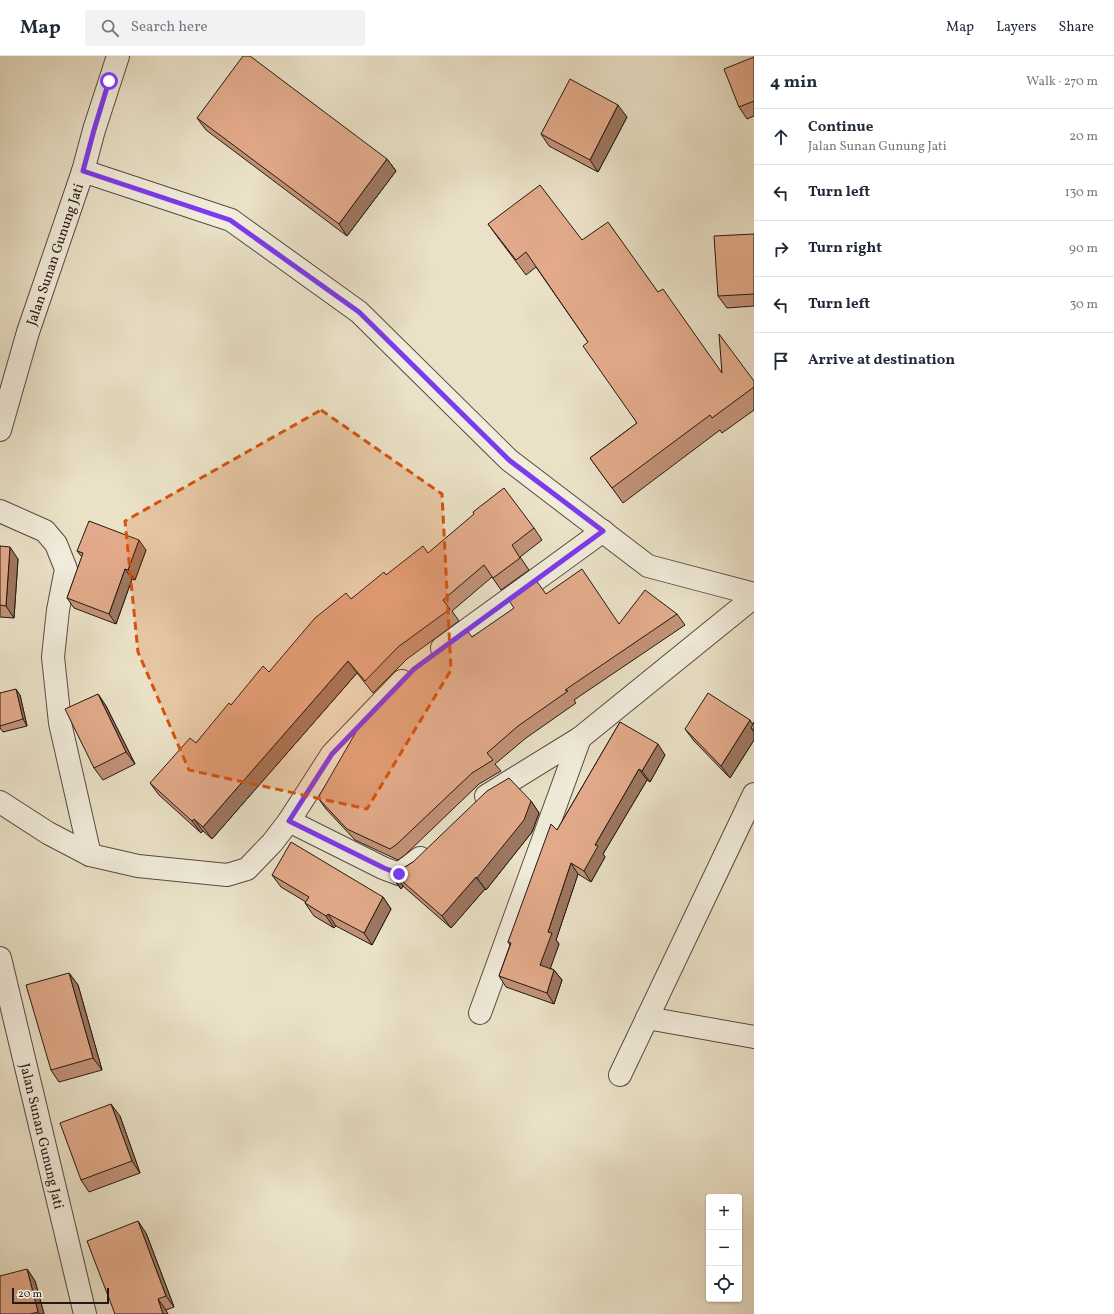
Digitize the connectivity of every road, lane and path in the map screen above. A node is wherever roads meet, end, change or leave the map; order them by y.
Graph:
1 (118, 56) edge
2 (83, 171) junction
3 (0, 430) edge
4 (0, 511) edge
5 (603, 531) junction
6 (754, 595) edge
7 (580, 738) junction
8 (754, 794) edge
9 (0, 802) edge
10 (471, 810) edge
11 (289, 821) junction
12 (436, 843) edge
13 (90, 855) junction
14 (0, 958) edge
15 (480, 1013) dead end
16 (647, 1018) junction
17 (754, 1037) edge
18 (620, 1075) dead end
19 (85, 1314) edge

1 - 2 street, Jalan Sunan Gunung Jati
2 - 3 street, Jalan Sunan Gunung Jati
2 - 5 street
4 - 13 street
5 - 6 street
5 - 11 street
6 - 7 street
7 - 10 street
7 - 15 street
8 - 16 street
9 - 13 street
11 - 12 street
11 - 13 street
14 - 19 street, Jalan Sunan Gunung Jati
16 - 17 street
16 - 18 street

